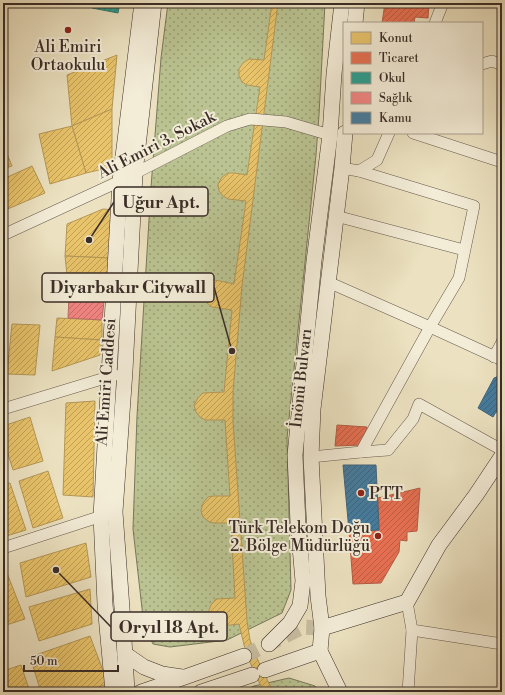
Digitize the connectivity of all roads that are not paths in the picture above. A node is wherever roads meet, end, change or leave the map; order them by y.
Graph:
1 (142, 3) edge
2 (154, 3) edge
3 (342, 3) edge
4 (357, 3) edge
5 (443, 3) edge
6 (355, 22) edge
7 (434, 22) edge
8 (483, 64) edge
9 (502, 65) edge
10 (345, 134) edge
11 (389, 134) edge
12 (416, 134) edge
13 (330, 135) junction
14 (502, 162) edge
15 (342, 168) junction
16 (359, 171) junction
17 (135, 173) junction
18 (120, 181) junction
19 (336, 216) junction
20 (3, 235) edge
21 (464, 250) junction
22 (328, 282) junction
23 (430, 327) junction
24 (502, 342) edge
25 (498, 358) edge
26 (125, 371) junction
27 (110, 377) junction
28 (3, 409) edge
29 (502, 450) edge
30 (361, 452) junction
31 (311, 457) junction
32 (500, 464) edge
33 (108, 514) junction
34 (3, 548) edge
35 (407, 602) junction
36 (322, 628) junction
37 (412, 630) junction
38 (269, 644) dead end
39 (502, 644) edge
40 (320, 651) junction
41 (125, 654) junction
42 (244, 656) tunnel mouth
43 (185, 677) junction
44 (113, 692) edge
45 (127, 692) edge
46 (141, 692) edge
47 (200, 692) edge
48 (340, 692) edge
49 (408, 692) edge

1 - 18 main road
2 - 17 main road, Ali Emiri Caddesi
3 - 13 main road
4 - 6 main road
5 - 7 street
8 - 9 street
10 - 15 main road, İnönü Bulvarı
11 - 16 street
12 - 14 street
13 - 17 street, Ali Emiri 3. Sokak
13 - 38 main road
15 - 16 street
15 - 19 main road, İnönü Bulvarı
16 - 21 street
17 - 18 street, Ali Emiri 3. Sokak
17 - 26 main road, Ali Emiri Caddesi
18 - 20 street, Ali Emiri 3. Sokak
18 - 27 main road
19 - 21 street
19 - 22 main road, İnönü Bulvarı
21 - 23 street
22 - 23 street
22 - 31 main road, İnönü Bulvarı
23 - 25 street
23 - 30 street
24 - 25 street
26 - 27 street
26 - 33 main road, Ali Emiri Caddesi
27 - 28 street
27 - 33 main road
29 - 30 street
30 - 31 street
31 - 36 main road, İnönü Bulvarı
32 - 35 main road
33 - 34 street
33 - 41 main road, Ali Emiri Caddesi
33 - 44 main road
35 - 36 main road
35 - 37 street
36 - 40 main road, İnönü Bulvarı
37 - 39 street
37 - 49 street
40 - 47 main road
40 - 48 main road
41 - 43 main road
41 - 45 main road, Ali Emiri Caddesi
42 - 43 main road
43 - 46 main road

